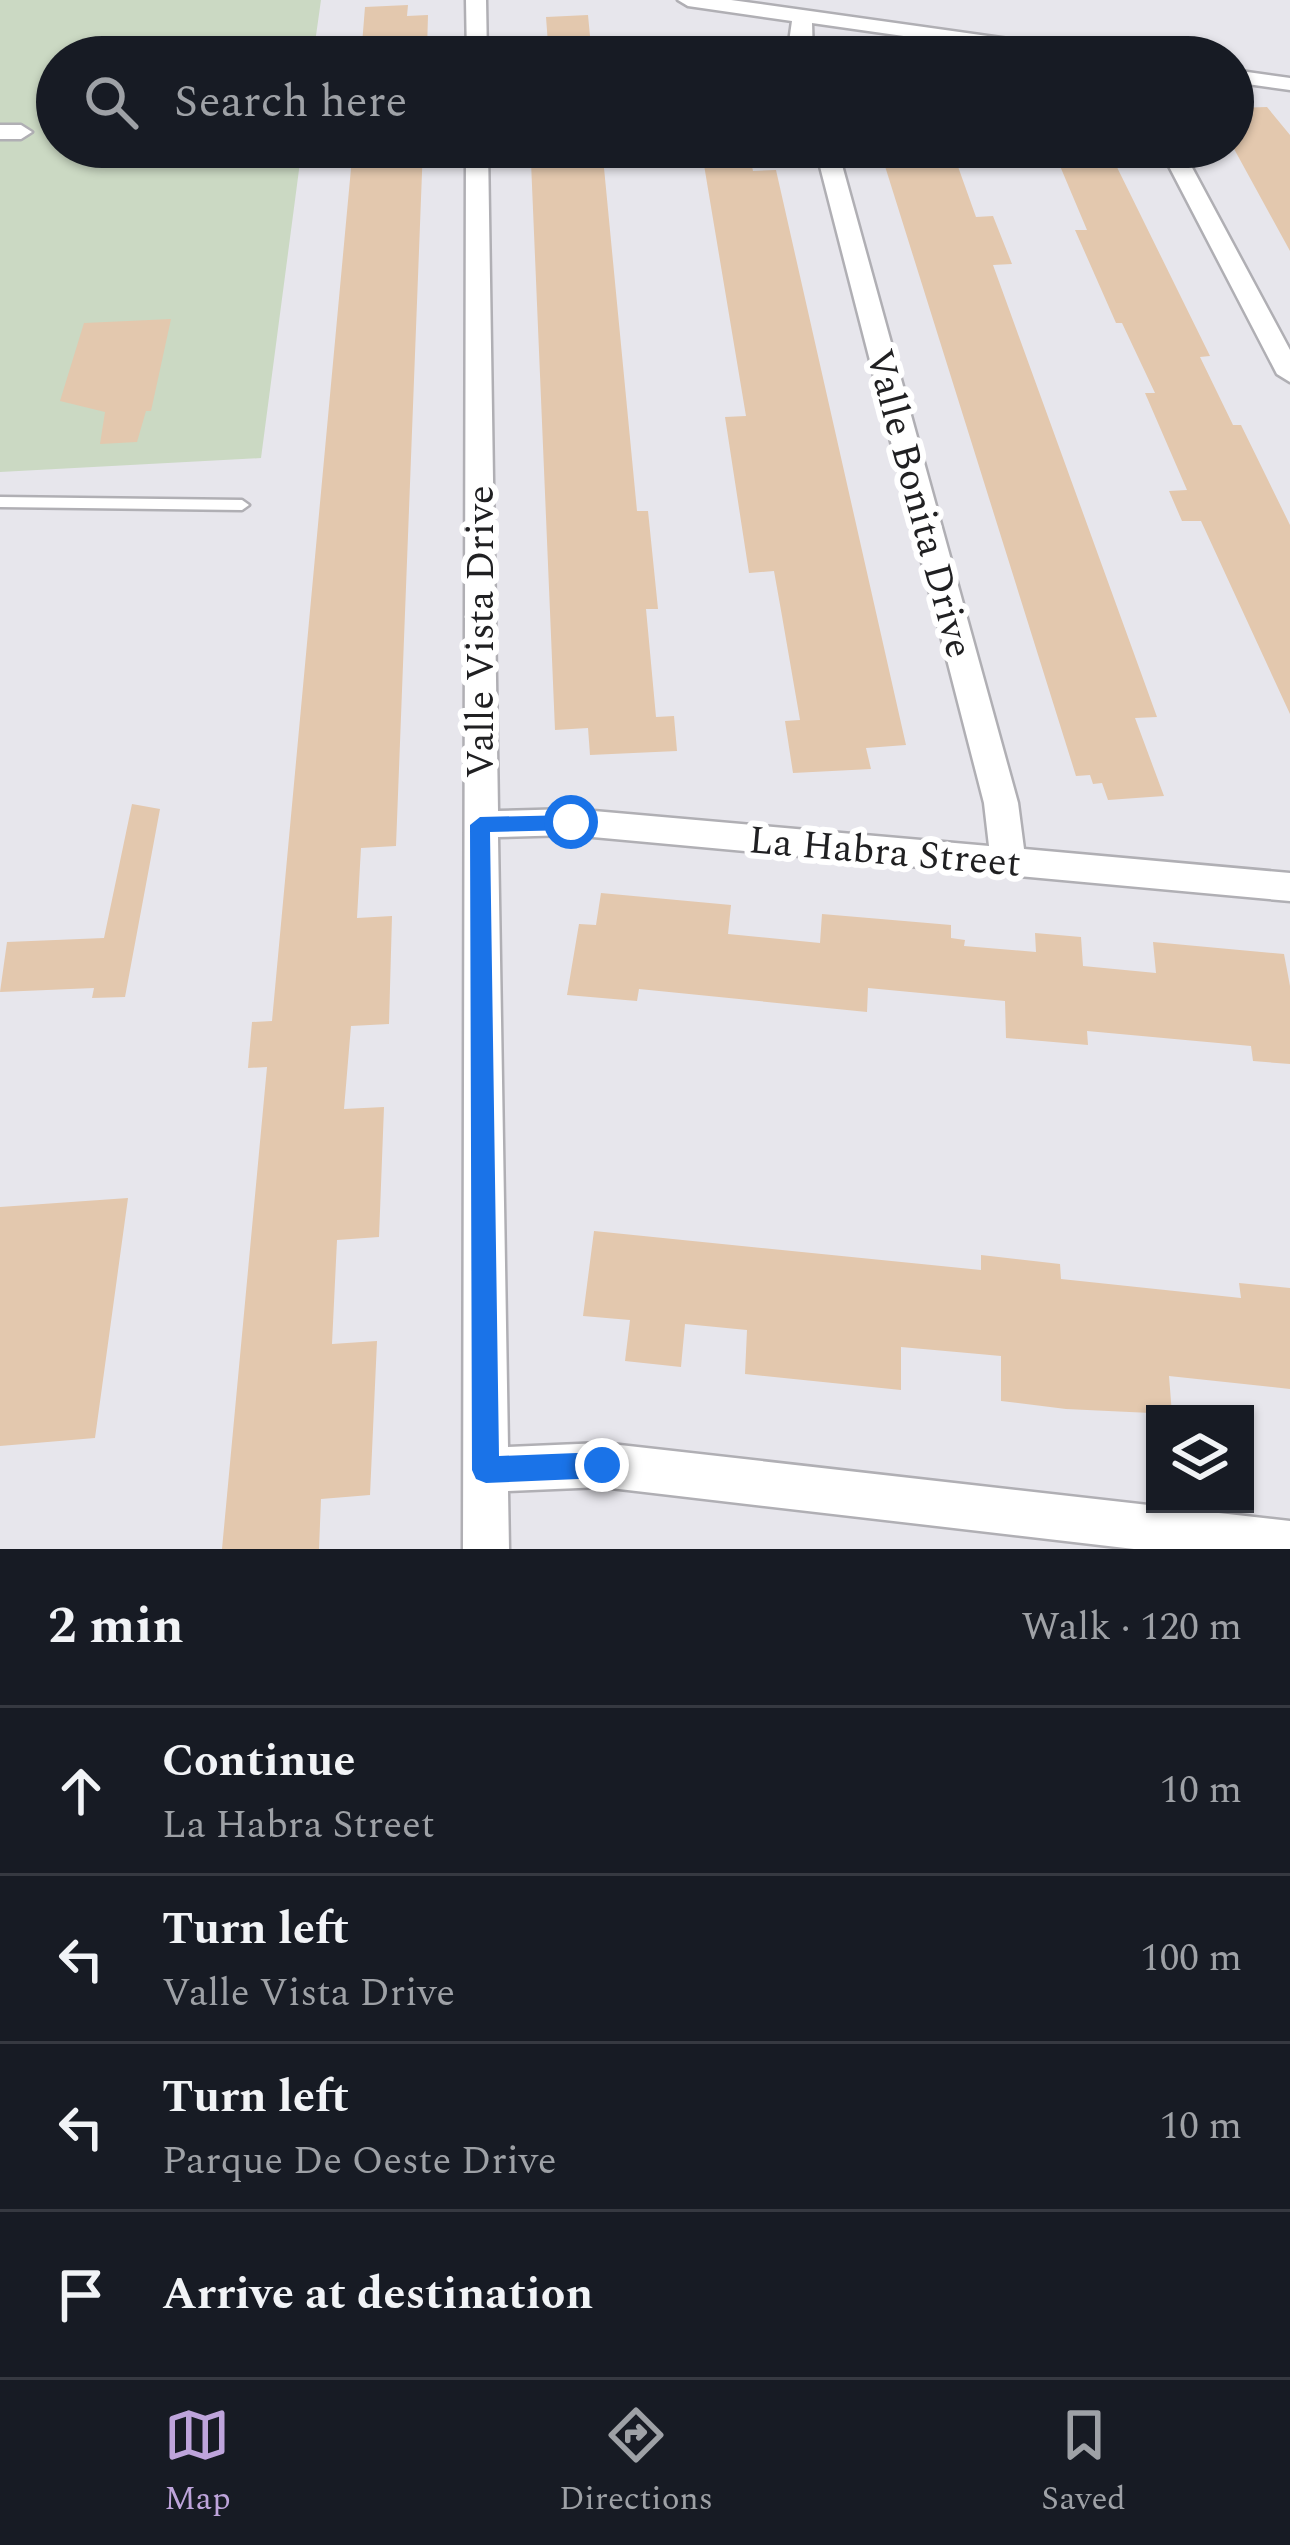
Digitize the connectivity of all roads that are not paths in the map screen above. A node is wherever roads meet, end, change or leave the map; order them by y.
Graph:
1 (476, 0) edge
2 (688, 0) edge
3 (803, 16) junction
4 (477, 36) edge
5 (800, 36) edge
6 (945, 36) edge
7 (1254, 79) edge
8 (1290, 84) edge
9 (477, 168) edge
10 (832, 168) edge
11 (1181, 168) edge
12 (1290, 374) edge
13 (0, 502) edge
14 (242, 505) dead end
15 (480, 825) junction
16 (1008, 860) junction
17 (1290, 887) edge
18 (486, 1470) junction
19 (1290, 1544) edge
20 (486, 1549) edge

1 - 4 street
2 - 3 street
3 - 5 street
3 - 6 street
7 - 8 street
9 - 15 street, Valle Vista Drive
10 - 16 street, Valle Bonita Drive
11 - 12 street
13 - 14 lane
15 - 16 street, La Habra Street
15 - 18 street, Valle Vista Drive
16 - 17 street, La Habra Street
18 - 19 street
18 - 20 street, Valle Vista Drive

